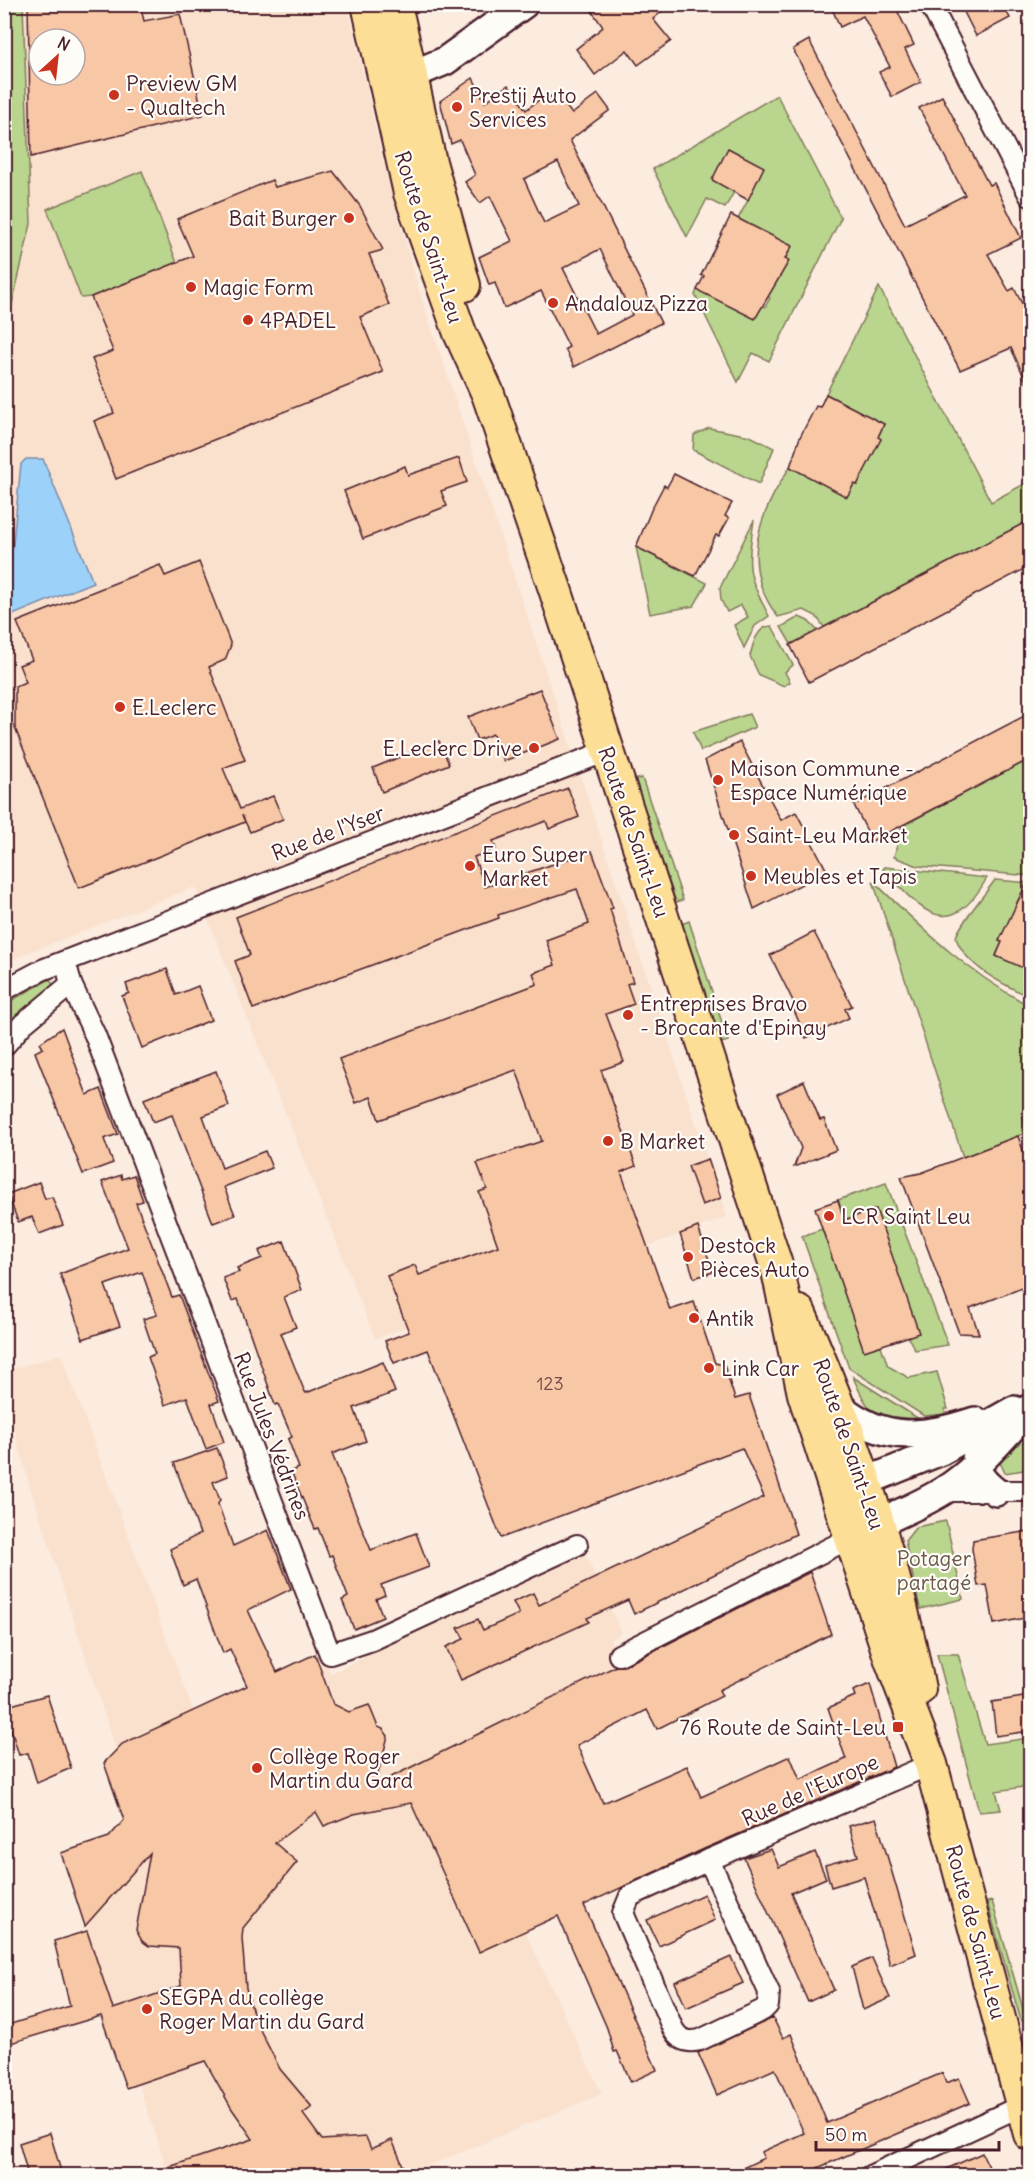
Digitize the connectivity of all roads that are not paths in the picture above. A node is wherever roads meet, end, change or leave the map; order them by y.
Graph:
1 (368, 4) edge
2 (395, 4) edge
3 (524, 4) edge
4 (930, 4) edge
5 (399, 81) junction
6 (1030, 196) edge
7 (607, 752) junction
8 (66, 961) junction
9 (70, 984) junction
10 (4, 990) edge
11 (4, 1046) edge
12 (778, 1271) junction
13 (1025, 1406) edge
14 (840, 1407) junction
15 (975, 1465) junction
16 (866, 1482) junction
17 (943, 1491) junction
18 (1030, 1491) edge
19 (996, 1492) junction
20 (836, 1493) junction
21 (878, 1522) junction
22 (850, 1538) junction
23 (577, 1545) dead end
24 (619, 1655) dead end
25 (931, 1764) junction
26 (709, 1860) junction
27 (1027, 2120) edge
28 (870, 2175) edge

1 - 5 main road, Route de Saint-Leu
2 - 5 main road, Route de Saint-Leu
3 - 5 street
4 - 6 street
5 - 7 main road, Route de Saint-Leu
7 - 8 street, Rue de l'Yser
7 - 12 main road, Route de Saint-Leu
8 - 9 street
8 - 10 street, Rue de l'Yser
9 - 11 street
9 - 23 street, Rue Jules Védrines
12 - 14 main road, Route de Saint-Leu
12 - 20 main road, Route de Saint-Leu
13 - 14 street
13 - 15 street
13 - 16 street
14 - 16 main road, Route de Saint-Leu
15 - 17 street
15 - 19 street
16 - 20 street
16 - 21 main road, Route de Saint-Leu
17 - 19 street
17 - 21 street
18 - 19 street
20 - 22 main road, Route de Saint-Leu
21 - 22 street
21 - 25 main road, Route de Saint-Leu
22 - 24 street
22 - 25 main road, Route de Saint-Leu
25 - 26 street, Rue de l'Europe
25 - 27 main road, Route de Saint-Leu
26 - 26 street, Rue de l'Europe
27 - 28 street

